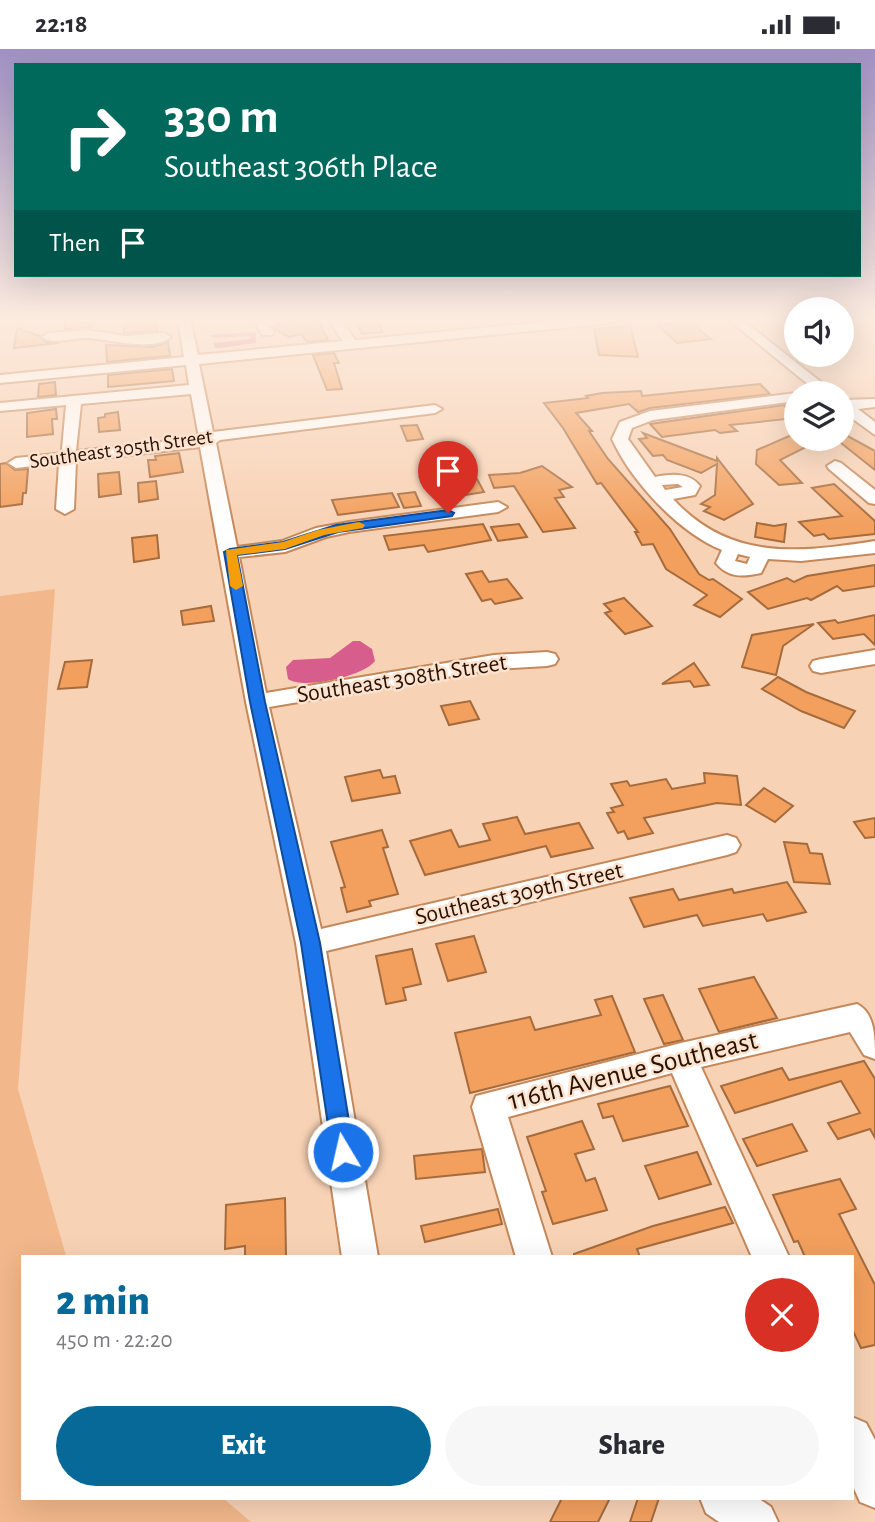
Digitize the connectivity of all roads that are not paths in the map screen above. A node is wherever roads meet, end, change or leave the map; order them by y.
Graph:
1 (198, 389) joint
2 (74, 399) junction
3 (784, 399) edge
4 (875, 403) edge
5 (854, 404) edge
6 (0, 407) edge
7 (435, 409) dead end
8 (854, 414) edge
9 (875, 430) edge
10 (206, 442) junction
11 (69, 453) junction
12 (16, 463) dead end
13 (835, 466) dead end
14 (875, 499) edge
15 (498, 507) dead end
16 (65, 509) dead end
17 (875, 547) edge
18 (746, 550) junction
19 (230, 552) junction
20 (875, 657) edge
21 (547, 659) dead end
22 (821, 666) dead end
23 (257, 702) junction
24 (727, 845) dead end
25 (310, 943) junction
26 (875, 1045) edge
27 (681, 1056) junction
28 (360, 1255) edge
29 (533, 1255) edge
30 (770, 1255) edge
31 (854, 1441) edge
32 (875, 1487) edge
33 (724, 1500) edge
34 (756, 1522) edge

1 - 2 street
1 - 10 street
2 - 6 street
2 - 11 street
3 - 18 street
4 - 5 street
7 - 10 street, Southeast 305th Street
8 - 9 street
10 - 11 street, Southeast 305th Street
10 - 19 street
11 - 12 street, Southeast 305th Street
11 - 16 street
13 - 14 street
15 - 19 street
17 - 18 street
18 - 18 street
19 - 23 street
20 - 22 street
21 - 23 street, Southeast 308th Street
23 - 25 street
24 - 25 street, Southeast 309th Street
25 - 28 street
26 - 27 street, 116th Avenue Southeast
27 - 29 street, 116th Avenue Southeast
27 - 30 street
31 - 32 street
33 - 34 street

